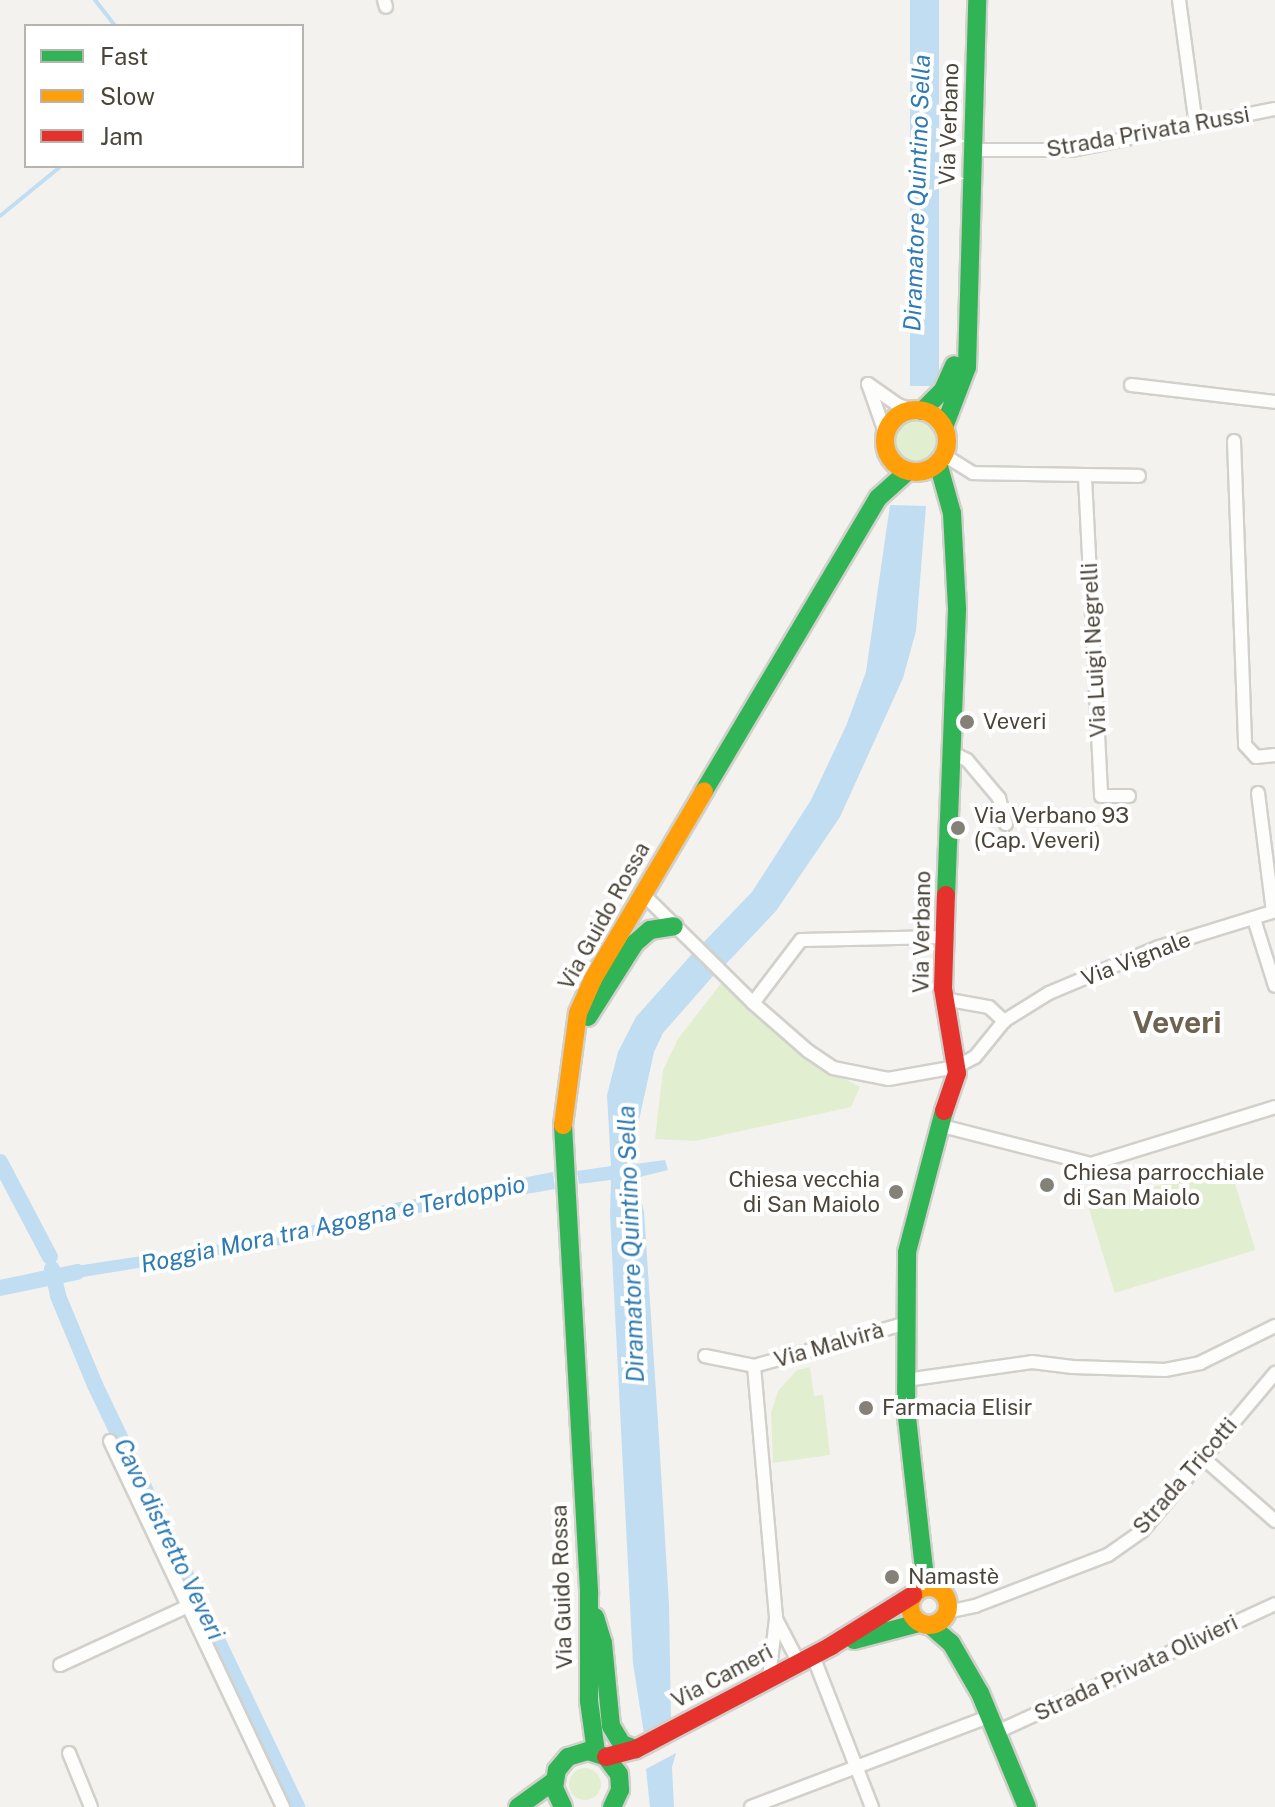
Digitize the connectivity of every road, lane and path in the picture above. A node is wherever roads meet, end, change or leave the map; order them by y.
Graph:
1 (977, 0) edge
2 (1179, 0) edge
3 (1275, 109) edge
4 (1196, 125) junction
5 (973, 150) junction
6 (968, 250) junction
7 (1131, 385) dead end
8 (1275, 402) edge
9 (917, 411) junction
10 (944, 427) junction
11 (886, 435) junction
12 (1234, 441) dead end
13 (891, 458) junction
14 (941, 459) junction
15 (908, 471) junction
16 (1139, 476) dead end
17 (1085, 477) junction
18 (878, 498) junction
19 (951, 752) junction
20 (1275, 755) edge
21 (1258, 793) dead end
22 (1129, 796) dead end
23 (1006, 824) dead end
24 (643, 894) junction
25 (1274, 911) edge
26 (1254, 919) junction
27 (674, 926) junction
28 (944, 937) junction
29 (1275, 986) edge
30 (944, 999) junction
31 (753, 1003) junction
32 (1004, 1021) junction
33 (573, 1046) junction
34 (956, 1067) junction
35 (1275, 1107) edge
36 (942, 1126) junction
37 (907, 1323) junction
38 (1275, 1326) edge
39 (705, 1356) dead end
40 (754, 1366) junction
41 (1275, 1373) edge
42 (906, 1380) junction
43 (110, 1441) dead end
44 (1202, 1457) junction
45 (1275, 1521) edge
46 (920, 1591) junction
47 (589, 1594) junction
48 (1275, 1604) edge
49 (188, 1606) junction
50 (947, 1612) junction
51 (776, 1619) junction
52 (925, 1624) junction
53 (831, 1646) junction
54 (806, 1659) junction
55 (60, 1665) dead end
56 (769, 1678) junction
57 (980, 1693) junction
58 (589, 1701) junction
59 (994, 1724) junction
60 (636, 1749) junction
61 (69, 1753) dead end
62 (574, 1754) junction
63 (601, 1755) junction
64 (858, 1769) junction
65 (619, 1774) junction
66 (554, 1781) junction
67 (91, 1807) edge
68 (283, 1807) edge
69 (518, 1807) edge
70 (563, 1807) edge
71 (612, 1807) edge
72 (751, 1807) edge
73 (872, 1807) edge
74 (1027, 1807) edge

1 - 5 main road, Via Verbano
2 - 4 street
3 - 4 street, Strada Privata Russi
4 - 5 street, Strada Privata Russi
5 - 6 main road, Via Verbano
6 - 9 main road, Via Verbano
6 - 10 main road, Via Verbano
7 - 8 street
9 - 10 main road
9 - 11 main road
9 - 11 street
10 - 14 main road
11 - 13 main road
12 - 20 street
13 - 15 main road
13 - 18 main road
14 - 15 main road
14 - 17 street
14 - 19 main road, Via Verbano
15 - 18 main road
16 - 17 street
17 - 22 street, Via Luigi Negrelli
18 - 24 main road, Via Guido Rossa
19 - 23 street
19 - 28 main road, Via Verbano
21 - 25 street
24 - 27 street
24 - 33 main road, Via Guido Rossa
25 - 26 street, Via Vignale
26 - 29 street
26 - 32 street, Via Vignale
27 - 31 street
27 - 33 main road
28 - 30 main road, Via Verbano
28 - 31 street
30 - 32 street
30 - 34 main road, Via Verbano
31 - 34 street
32 - 34 street, Via Vignale
33 - 47 main road, Via Guido Rossa
34 - 36 main road, Via Verbano
35 - 36 street
36 - 37 main road, Via Verbano
37 - 40 street, Via Malvirà
37 - 42 main road, Via Verbano
38 - 42 street
39 - 40 street, Via Malvirà
40 - 51 street
41 - 44 street, Strada Tricotti
42 - 46 main road, Via Verbano
43 - 49 street
44 - 45 street
44 - 50 street, Strada Tricotti
46 - 50 main road
46 - 52 main road
46 - 53 main road, Via Cameri
47 - 58 main road, Via Guido Rossa
47 - 60 main road
48 - 59 street, Strada Privata Olivieri
49 - 55 street
49 - 68 street
50 - 52 main road, Via Cameri
50 - 57 main road
51 - 54 street
51 - 56 street
52 - 53 main road, Via Cameri
52 - 57 main road
53 - 54 main road, Via Cameri
54 - 56 main road, Via Cameri
54 - 64 street
56 - 60 main road, Via Cameri
57 - 59 main road
58 - 62 main road, Via Guido Rossa
58 - 63 main road, Via Guido Rossa
59 - 64 street, Strada Privata Olivieri
59 - 74 main road
60 - 63 main road, Via Cameri
60 - 65 main road, Via Cameri
61 - 67 street
62 - 63 main road, Via Cameri
62 - 66 main road
63 - 65 main road
64 - 72 street, Strada Privata Olivieri
64 - 73 street
65 - 71 main road
66 - 69 main road
66 - 70 main road

